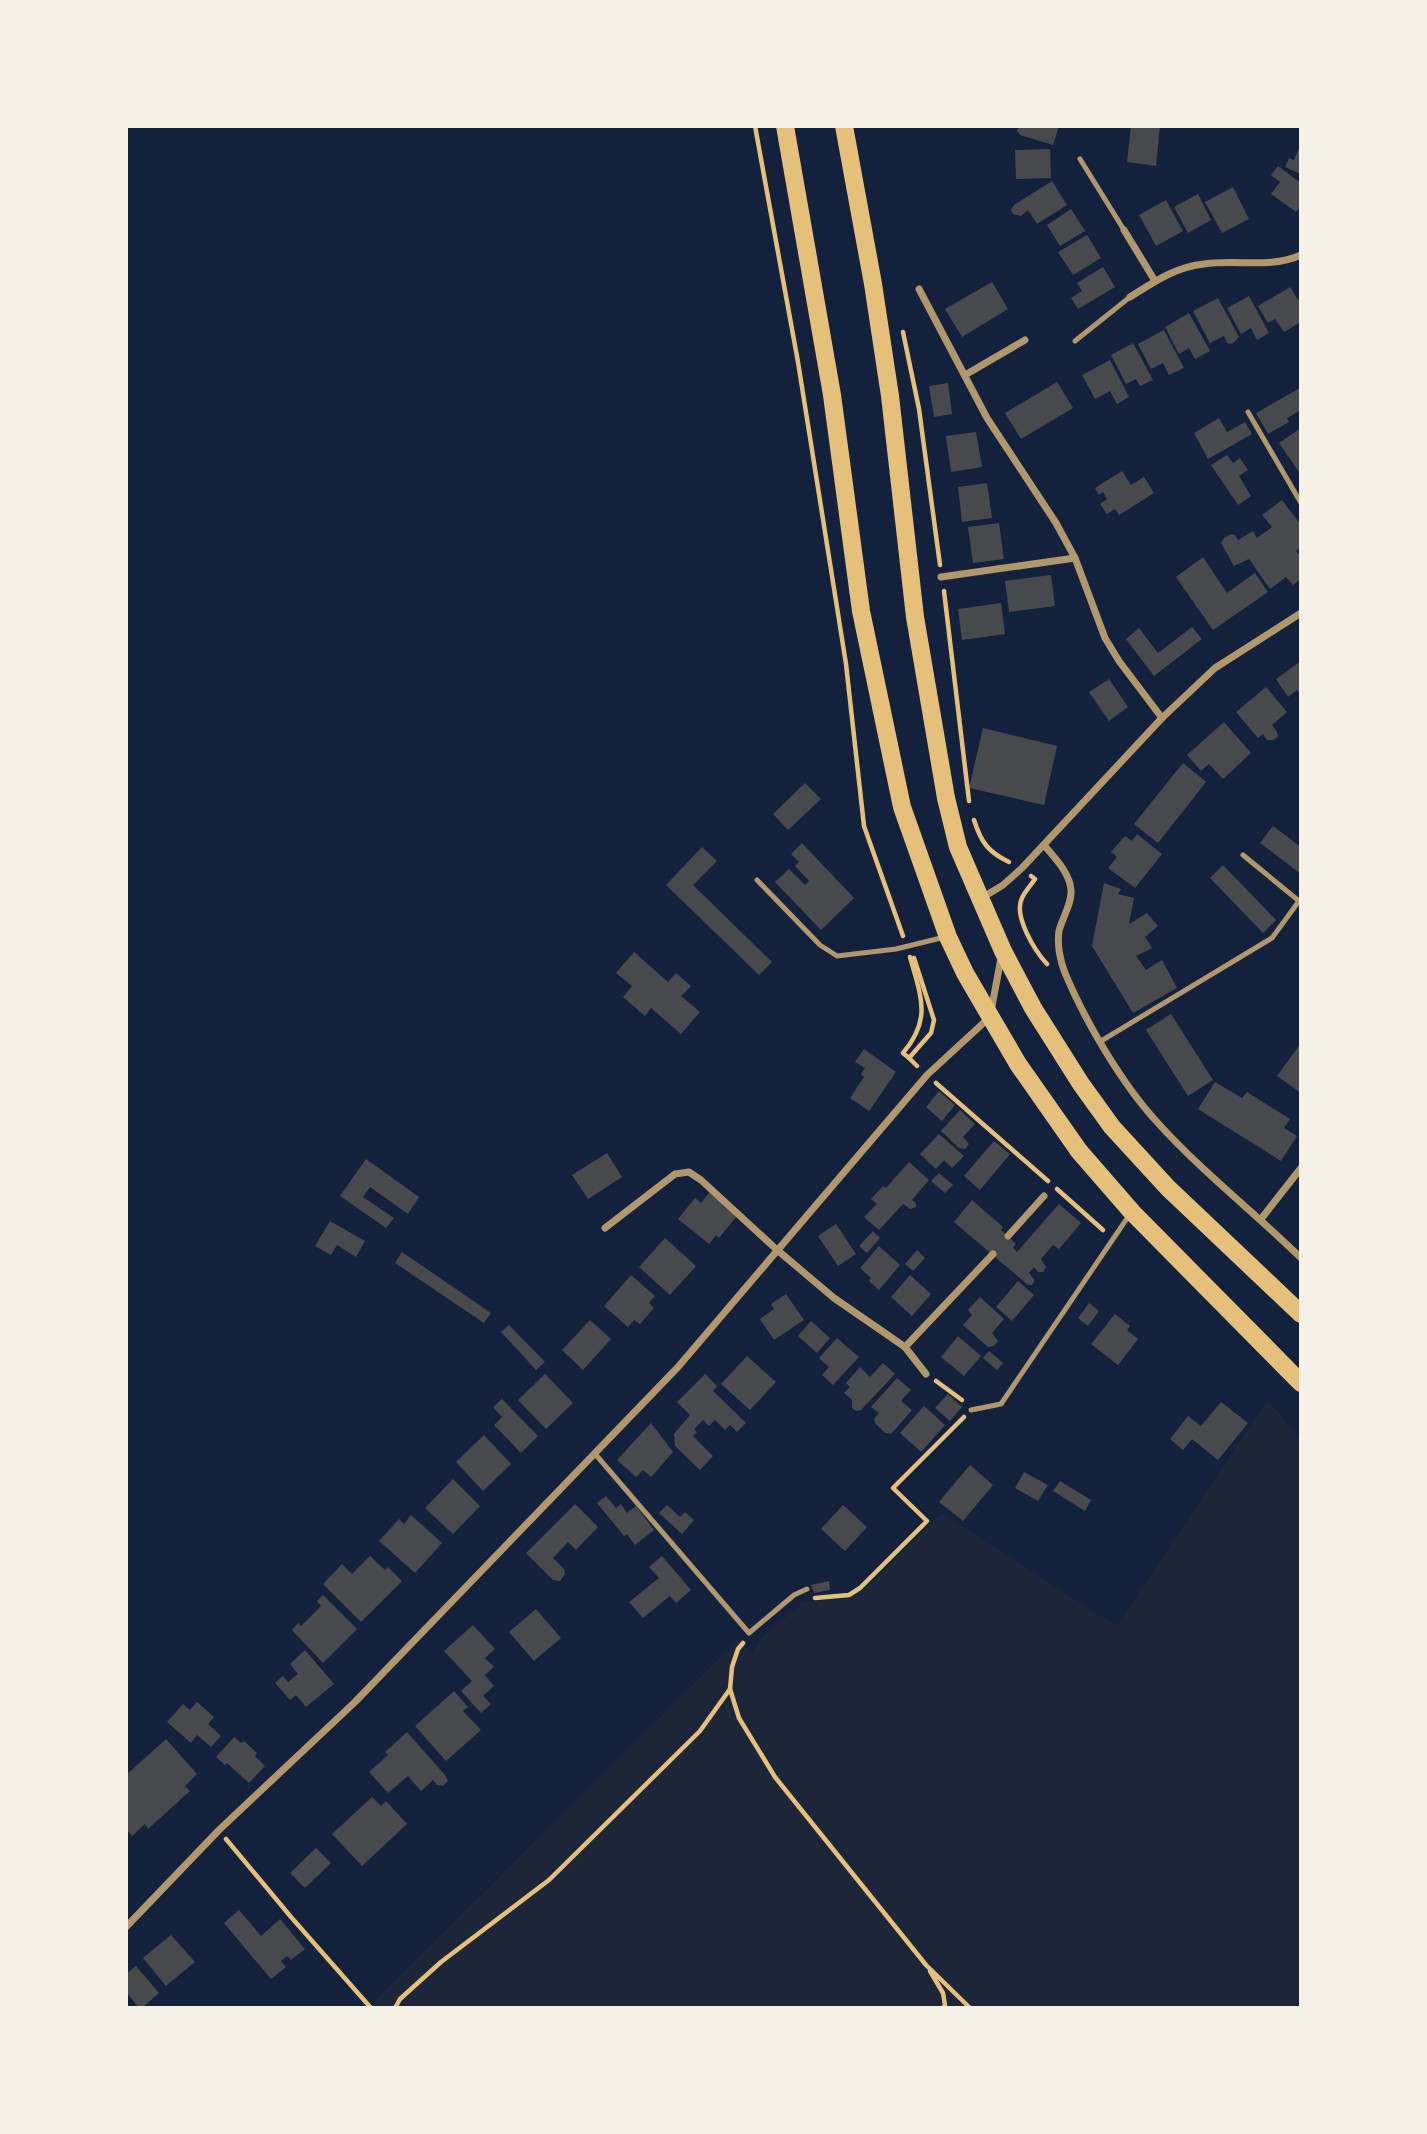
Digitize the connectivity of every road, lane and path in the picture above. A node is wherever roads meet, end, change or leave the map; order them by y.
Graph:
1 (755, 126) edge
2 (785, 126) edge
3 (844, 126) edge
4 (1080, 159) dead end
5 (1124, 230) joint
6 (1301, 255) edge
7 (1155, 281) junction
8 (919, 289) dead end
9 (1130, 297) joint
10 (902, 328) dead end
11 (1025, 340) dead end
12 (1075, 341) dead end
13 (965, 375) junction
14 (1248, 412) dead end
15 (1301, 503) edge
16 (1075, 558) junction
17 (941, 577) junction
18 (1301, 612) edge
19 (1162, 718) junction
20 (1044, 845) junction
21 (1243, 855) dead end
22 (1022, 868) junction
23 (757, 880) dead end
24 (979, 900) junction
25 (948, 937) junction
26 (906, 946) junction
27 (1003, 951) junction
28 (1036, 952) dead end
29 (916, 958) dead end
30 (990, 1017) junction
31 (1101, 1041) junction
32 (909, 1058) junction
33 (927, 1075) junction
34 (1301, 1168) edge
35 (1044, 1196) dead end
36 (1132, 1212) junction
37 (1261, 1219) junction
38 (605, 1228) dead end
39 (1008, 1236) dead end
40 (1114, 1239) junction
41 (776, 1250) junction
42 (993, 1254) dead end
43 (1301, 1258) edge
44 (1301, 1314) edge
45 (905, 1347) junction
46 (926, 1374) joint
47 (1301, 1383) edge
48 (966, 1403) dead end
49 (971, 1410) joint
50 (596, 1455) junction
51 (807, 1589) dead end
52 (814, 1598) dead end
53 (750, 1636) dead end
54 (730, 1689) junction
55 (228, 1840) dead end
56 (126, 1927) edge
57 (926, 1965) junction
58 (371, 2008) edge
59 (395, 2008) edge
60 (943, 2008) edge
61 (970, 2008) edge

1 - 26 path
2 - 25 highway
3 - 24 highway
4 - 5 lane
5 - 7 street
6 - 7 street
7 - 9 street
8 - 13 street
9 - 12 lane
10 - 17 path
11 - 13 street
13 - 16 street
14 - 15 lane
16 - 17 street
16 - 19 street
17 - 22 path
18 - 19 street
19 - 20 street
20 - 22 street
20 - 31 street
21 - 31 lane
22 - 24 street
22 - 28 path
23 - 26 lane
24 - 27 highway
25 - 26 lane
25 - 30 highway
26 - 32 path
27 - 30 street
27 - 44 highway
29 - 32 path
30 - 33 street
30 - 36 highway
31 - 37 street
32 - 33 path
33 - 40 path
33 - 41 street
34 - 37 street
35 - 39 street
36 - 40 lane
36 - 47 highway
37 - 43 street
38 - 41 street
40 - 49 lane
41 - 45 street
41 - 50 street
42 - 45 street
45 - 46 street
46 - 48 path
49 - 52 path
50 - 51 lane
50 - 56 street
53 - 54 path
54 - 57 path
54 - 59 path
55 - 58 path
57 - 60 path
57 - 61 path

